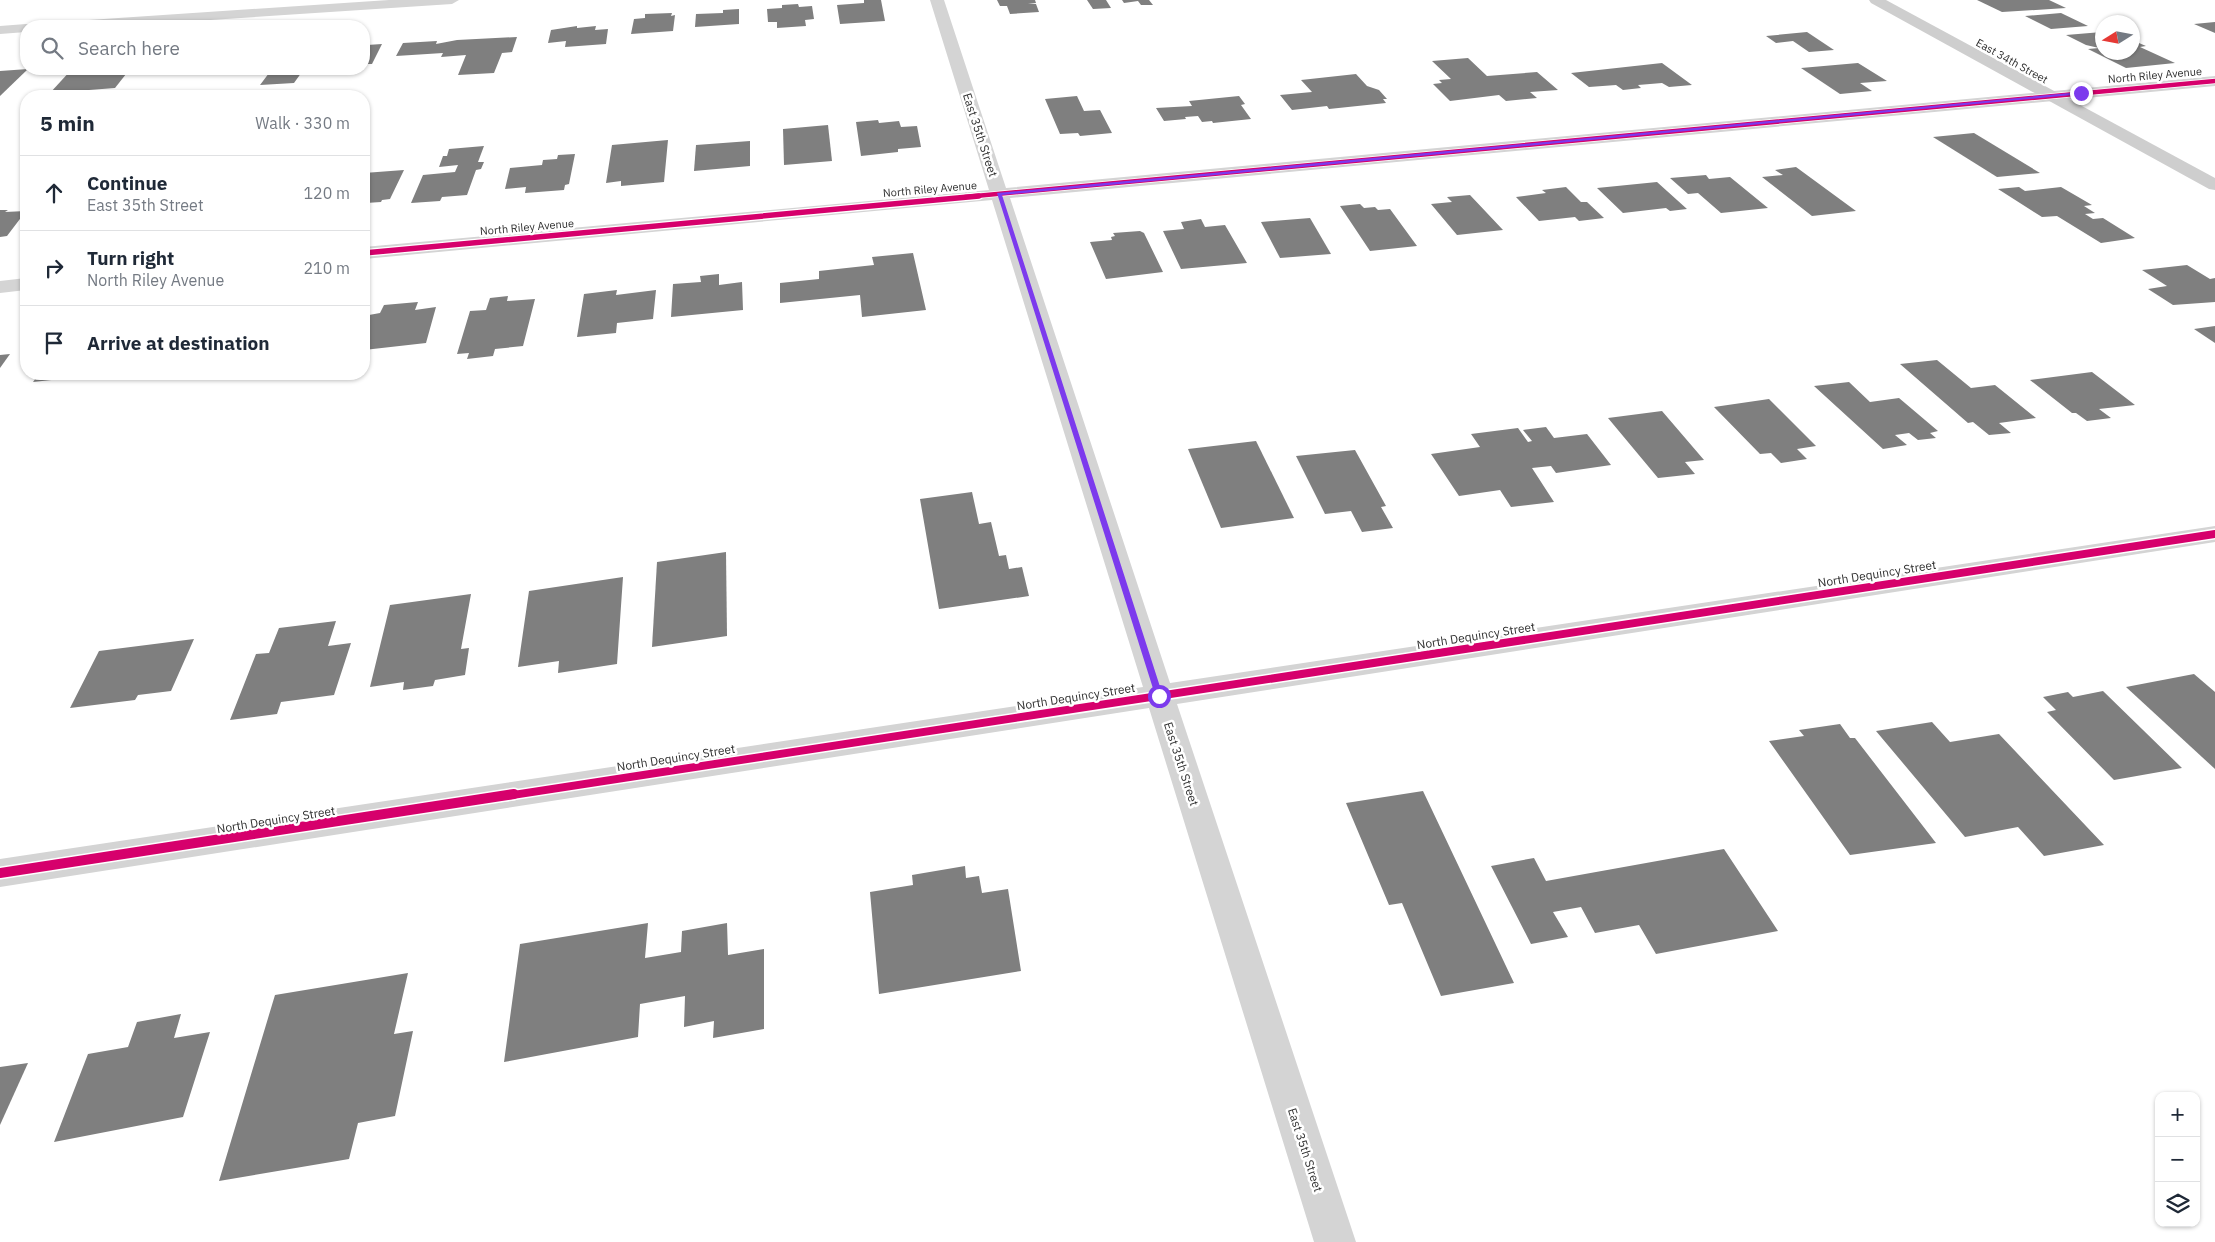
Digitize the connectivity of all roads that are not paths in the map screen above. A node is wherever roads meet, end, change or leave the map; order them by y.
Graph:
1 (452, 0) edge
2 (937, 0) edge
3 (1876, 0) edge
4 (150, 20) edge
5 (20, 28) edge
6 (0, 30) edge
7 (2215, 81) edge
8 (2053, 96) junction
9 (2215, 185) edge
10 (999, 194) junction
11 (370, 252) edge
12 (20, 285) edge
13 (0, 287) edge
14 (2215, 534) edge
15 (1159, 696) junction
16 (0, 873) edge
17 (1335, 1242) edge

1 - 4 street
2 - 10 street, East 35th Street
3 - 8 main road, East 34th Street
5 - 6 street
7 - 8 street, North Riley Avenue
8 - 9 main road, East 34th Street
8 - 10 street, North Riley Avenue
10 - 11 street, North Riley Avenue
10 - 15 street, East 35th Street
12 - 13 street
14 - 15 street, North Dequincy Street
15 - 16 street, North Dequincy Street
15 - 17 street, East 35th Street

